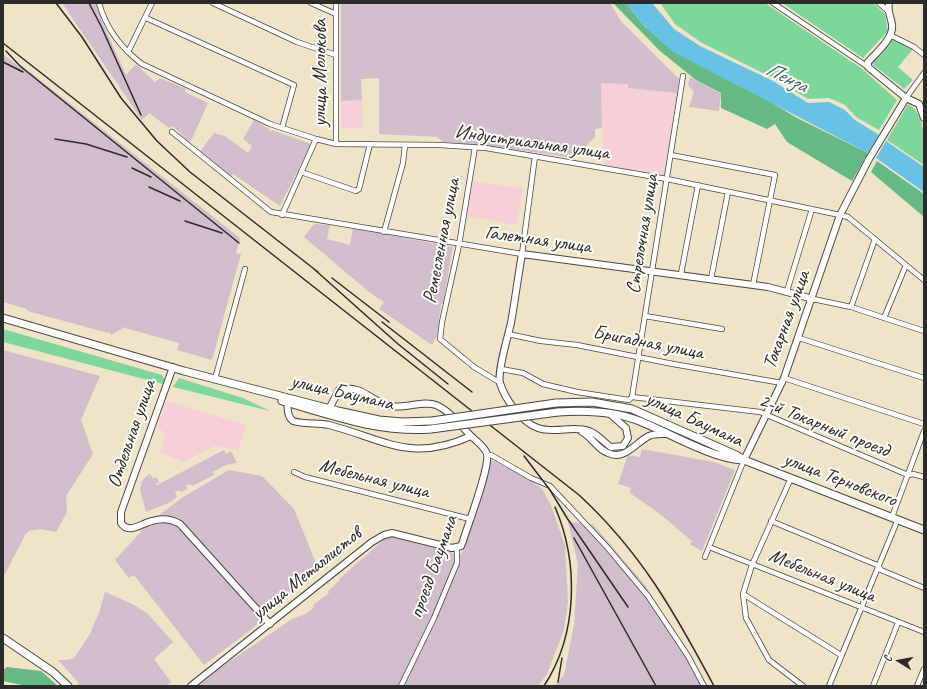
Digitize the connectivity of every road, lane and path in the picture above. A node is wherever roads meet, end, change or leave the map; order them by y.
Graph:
1 (99, 3) edge
2 (152, 3) edge
3 (213, 3) edge
4 (312, 3) edge
5 (336, 3) edge
6 (773, 3) edge
7 (879, 3) edge
8 (889, 3) edge
9 (888, 11) junction
10 (336, 14) junction
11 (146, 18) junction
12 (890, 35) junction
13 (128, 52) junction
14 (336, 55) junction
15 (924, 55) edge
16 (868, 67) junction
17 (924, 73) edge
18 (682, 76) dead end
19 (906, 98) junction
20 (921, 106) edge
21 (924, 118) edge
22 (282, 128) junction
23 (172, 132) dead end
24 (316, 139) junction
25 (336, 144) junction
26 (370, 144) junction
27 (405, 145) junction
28 (475, 148) junction
29 (671, 155) junction
30 (534, 156) junction
31 (301, 172) junction
32 (667, 179) junction
33 (698, 185) junction
34 (728, 192) junction
35 (771, 201) junction
36 (812, 209) junction
37 (282, 215) junction
38 (840, 215) junction
39 (384, 232) junction
40 (875, 239) junction
41 (459, 244) junction
42 (522, 254) junction
43 (906, 265) junction
44 (245, 269) dead end
45 (652, 272) junction
46 (680, 274) junction
47 (711, 279) junction
48 (924, 280) edge
49 (753, 285) junction
50 (787, 291) junction
51 (813, 299) junction
52 (851, 308) junction
53 (645, 316) junction
54 (3, 318) edge
55 (884, 318) junction
56 (722, 329) dead end
57 (924, 331) edge
58 (508, 334) junction
59 (800, 338) junction
60 (638, 357) junction
61 (172, 367) junction
62 (501, 368) junction
63 (924, 378) edge
64 (215, 379) junction
65 (783, 380) junction
66 (499, 382) junction
67 (231, 384) junction
68 (632, 397) junction
69 (288, 402) junction
70 (330, 409) junction
71 (608, 413) junction
72 (766, 416) junction
73 (924, 424) edge
74 (575, 428) junction
75 (924, 431) edge
76 (668, 434) junction
77 (471, 436) junction
78 (487, 455) junction
79 (744, 460) junction
80 (294, 472) dead end
81 (908, 476) junction
82 (924, 477) edge
83 (791, 478) junction
84 (895, 518) junction
85 (470, 519) junction
86 (771, 522) junction
87 (924, 530) edge
88 (709, 547) junction
89 (457, 548) junction
90 (705, 557) dead end
91 (752, 565) junction
92 (877, 565) junction
93 (924, 588) edge
94 (743, 594) junction
95 (860, 608) junction
96 (898, 623) junction
97 (270, 624) junction
98 (924, 632) edge
99 (3, 638) edge
100 (841, 655) junction
101 (924, 668) edge
102 (68, 686) edge
103 (191, 686) edge
104 (401, 686) edge
105 (704, 686) edge
106 (803, 686) edge
107 (829, 686) edge
108 (873, 686) edge
109 (917, 686) edge

1 - 13 street, Индустриальная улица
2 - 11 street
3 - 14 street
4 - 10 street
5 - 10 street, улица Молокова
6 - 16 street
7 - 9 street
8 - 9 street
9 - 12 street
10 - 14 street, улица Молокова
11 - 13 street
11 - 22 street
12 - 15 street
12 - 16 street
13 - 22 street, Индустриальная улица
14 - 25 street, улица Молокова
16 - 19 street
17 - 19 street
18 - 29 street, Стрелочная улица
19 - 20 street
19 - 38 street, Токарная улица
20 - 21 street
22 - 24 street, Индустриальная улица
23 - 37 street, Галетная улица
24 - 25 street, Индустриальная улица
24 - 31 street
25 - 26 street, Индустриальная улица
26 - 27 street, Индустриальная улица
26 - 31 street
27 - 28 street, Индустриальная улица
27 - 39 street
28 - 30 street, Индустриальная улица
28 - 41 street, Ремесленная улица
29 - 32 street, Стрелочная улица
29 - 35 street
30 - 32 street, Индустриальная улица
30 - 42 street
31 - 37 street
32 - 33 street, Индустриальная улица
32 - 45 street, Стрелочная улица
33 - 34 street, Индустриальная улица
33 - 46 street
34 - 35 street, Индустриальная улица
34 - 47 street
35 - 36 street, Индустриальная улица
35 - 49 street
36 - 38 street, Индустриальная улица
36 - 50 street
37 - 39 street, Галетная улица
38 - 40 street, Индустриальная улица
38 - 51 street, Токарная улица
39 - 41 street, Галетная улица
40 - 43 street, Индустриальная улица
40 - 52 street
41 - 42 street, Галетная улица
41 - 66 street, Ремесленная улица
42 - 45 street, Галетная улица
42 - 58 street
43 - 48 street, Индустриальная улица
43 - 55 street
44 - 64 street
45 - 46 street, Галетная улица
45 - 53 street, Стрелочная улица
46 - 47 street, Галетная улица
47 - 49 street, Галетная улица
49 - 50 street, Галетная улица
50 - 51 street, Галетная улица
51 - 52 street, Галетная улица
51 - 59 street, Токарная улица
52 - 55 street, Галетная улица
53 - 56 street
53 - 60 street, Стрелочная улица
54 - 61 main road, улица Баумана
55 - 57 street, Галетная улица
58 - 60 street, Бригадная улица
58 - 62 street
59 - 63 street
59 - 65 street, Токарная улица
60 - 65 street, Бригадная улица
60 - 68 street, Стрелочная улица
61 - 64 main road, улица Баумана
61 - 97 street, Отдельная улица
62 - 66 street
62 - 68 street, 2-й Токарный проезд
64 - 67 main road, улица Баумана
65 - 72 street, Токарная улица
65 - 73 street, Бригадная улица
66 - 74 street
67 - 69 main road, улица Баумана
67 - 70 main road, улица Баумана
68 - 72 street, 2-й Токарный проезд
69 - 71 main road, улица Баумана, bridge
69 - 77 street
70 - 77 street
70 - 79 main road, улица Баумана, bridge
71 - 74 street
71 - 76 main road, улица Баумана
72 - 79 street, Токарная улица
72 - 81 street, 2-й Токарный проезд
74 - 76 street
75 - 81 street
76 - 79 main road, улица Баумана
77 - 78 street
78 - 85 street, проезд Баумана
78 - 105 street
79 - 83 main road, улица Терновского
79 - 88 street, Токарная улица
80 - 85 street, Мебельная улица
81 - 82 street, 2-й Токарный проезд
81 - 84 street
83 - 84 main road, улица Терновского
83 - 86 street
84 - 87 main road, улица Терновского
84 - 92 street
85 - 89 street, проезд Баумана
86 - 91 street
86 - 92 street
88 - 90 street, Токарная улица
88 - 91 street, Мебельная улица
89 - 97 street, улица Металлистов
89 - 104 street, проезд Баумана
91 - 94 street
91 - 95 street, Мебельная улица
92 - 93 street
92 - 95 street
94 - 100 street
94 - 106 street
95 - 96 street, Мебельная улица
95 - 100 street
96 - 98 street, Мебельная улица
96 - 108 street
97 - 103 street, улица Металлистов
99 - 102 main road
100 - 107 street
101 - 109 street

